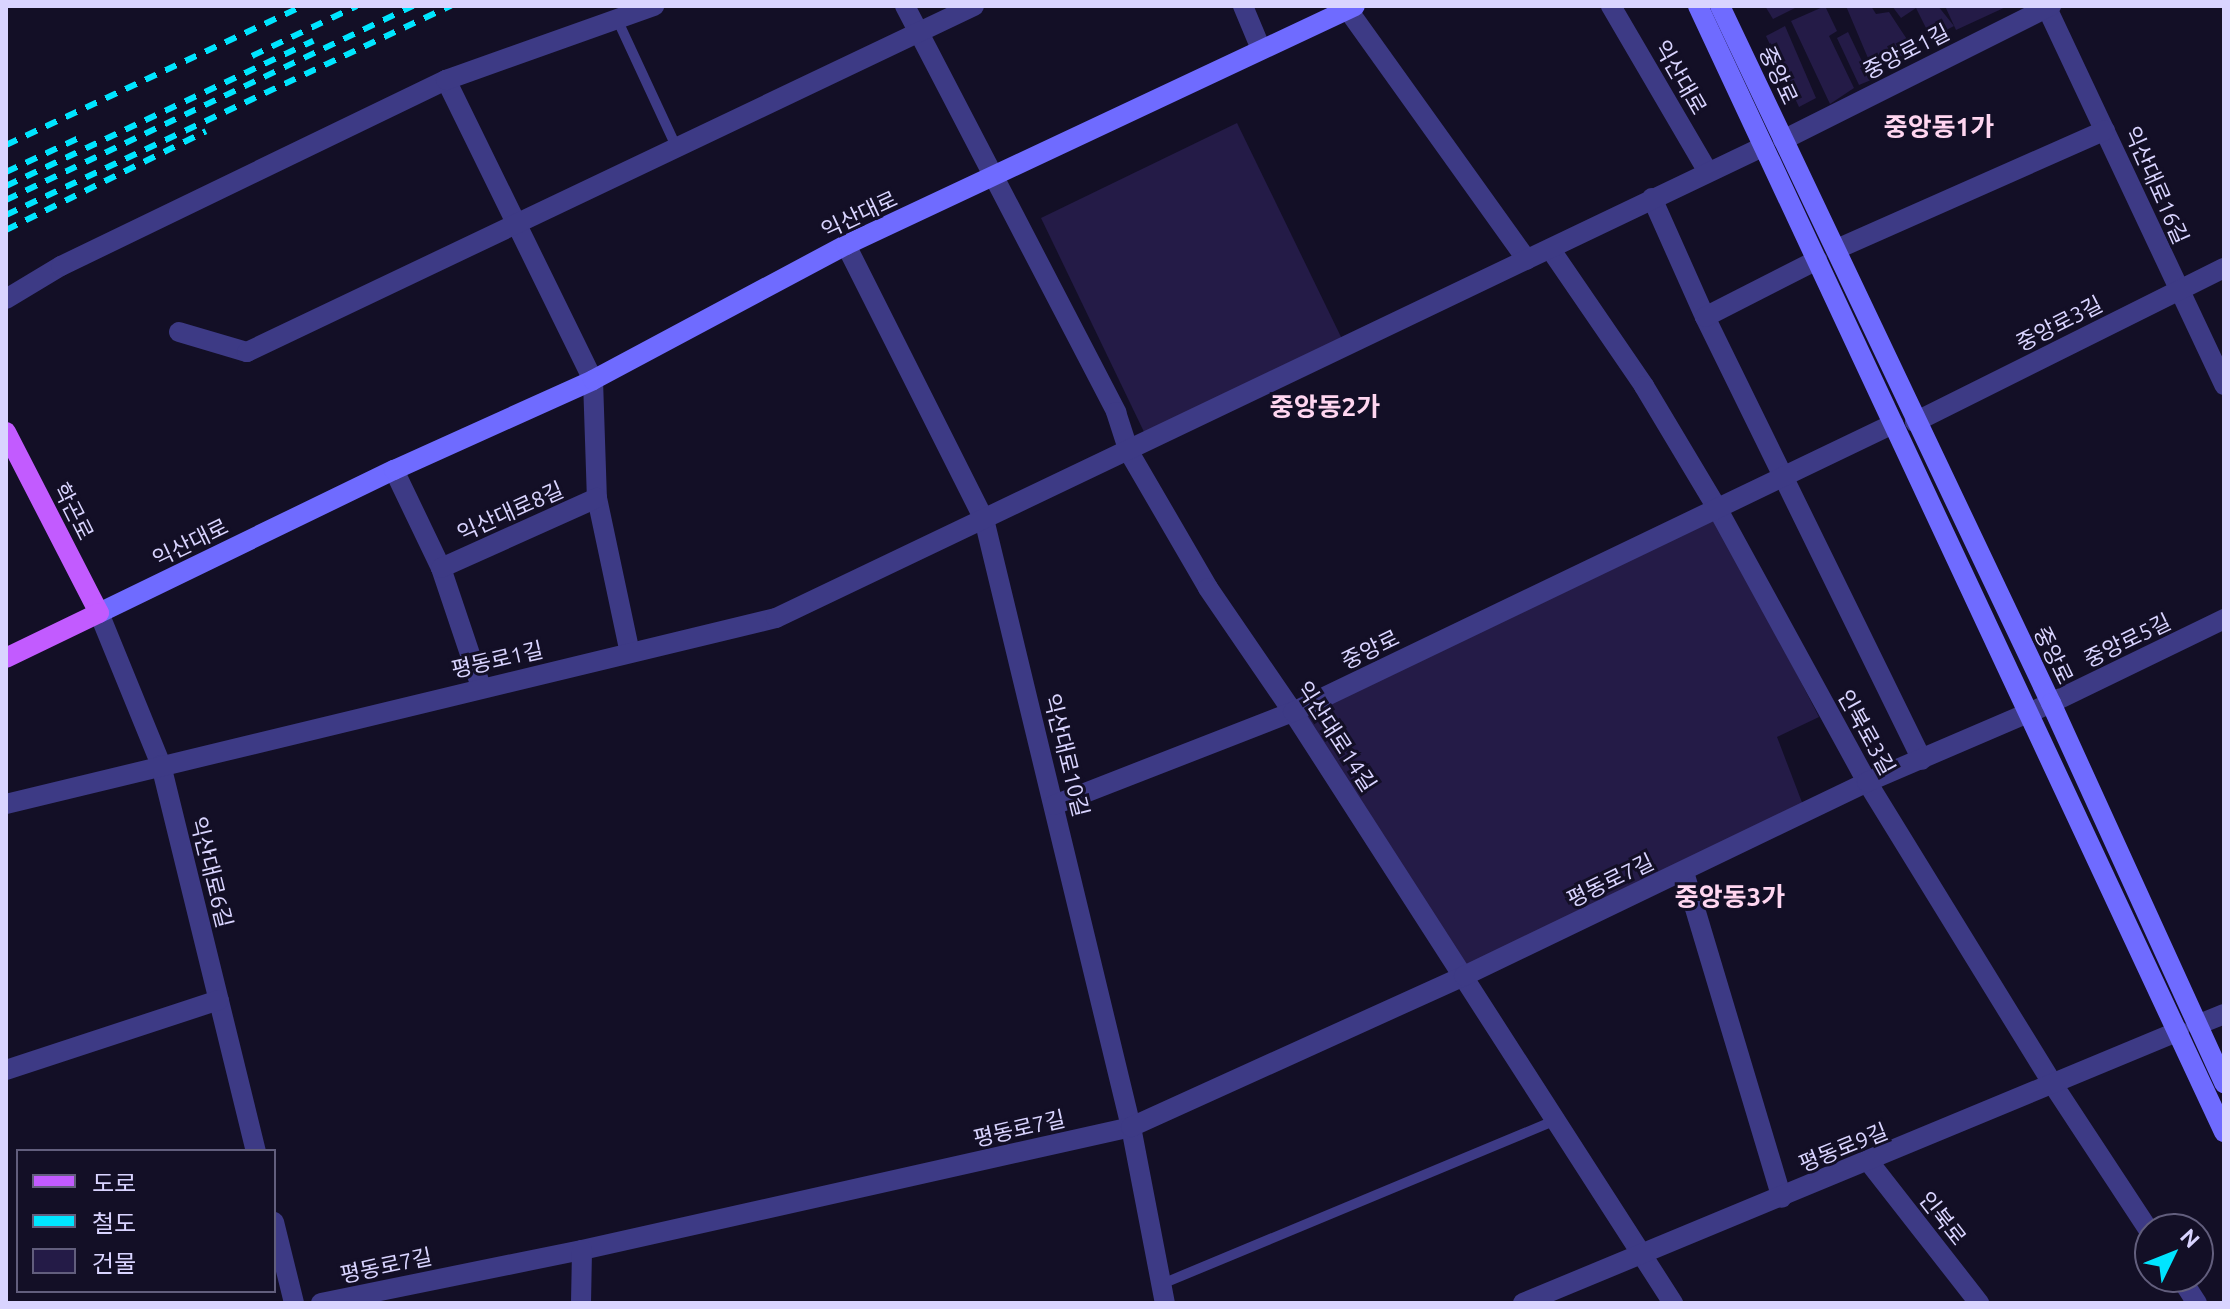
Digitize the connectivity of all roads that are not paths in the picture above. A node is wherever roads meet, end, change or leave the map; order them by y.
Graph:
1 (654, 6) edge
2 (905, 6) edge
3 (974, 6) edge
4 (1243, 6) edge
5 (1611, 6) edge
6 (1698, 6) edge
7 (1720, 6) edge
8 (2048, 7) edge
9 (1352, 8) edge
10 (617, 19) junction
11 (918, 32) junction
12 (1261, 49) junction
13 (446, 80) junction
14 (2105, 130) junction
15 (1783, 140) junction
16 (1762, 147) junction
17 (677, 148) junction
18 (1708, 172) junction
19 (992, 179) junction
20 (1652, 198) junction
21 (517, 223) junction
22 (846, 245) junction
23 (1837, 249) junction
24 (1551, 250) junction
25 (1527, 260) junction
26 (1817, 260) junction
27 (2224, 268) edge
28 (2178, 290) junction
29 (6, 299) edge
30 (1705, 317) junction
31 (179, 332) dead end
32 (593, 380) junction
33 (2224, 385) edge
34 (1915, 422) junction
35 (1893, 424) junction
36 (6, 432) edge
37 (1129, 452) junction
38 (394, 470) junction
39 (1785, 477) junction
40 (597, 498) junction
41 (1717, 508) junction
42 (984, 519) junction
43 (441, 568) junction
44 (99, 613) junction
45 (2224, 619) edge
46 (630, 653) junction
47 (6, 658) edge
48 (481, 687) junction
49 (2051, 703) junction
50 (1293, 712) junction
51 (2029, 712) junction
52 (1922, 760) junction
53 (161, 765) junction
54 (1867, 782) junction
55 (6, 804) edge
56 (1054, 805) junction
57 (1684, 872) junction
58 (1464, 976) junction
59 (219, 1000) junction
60 (2224, 1014) edge
61 (2188, 1028) junction
62 (6, 1070) edge
63 (2224, 1083) edge
64 (2054, 1086) junction
65 (1556, 1120) junction
66 (1131, 1127) junction
67 (2224, 1132) edge
68 (256, 1149) edge
69 (1869, 1162) junction
70 (1782, 1198) junction
71 (2138, 1213) edge
72 (276, 1230) edge
73 (582, 1250) junction
74 (1641, 1255) junction
75 (1164, 1293) edge
76 (294, 1303) edge
77 (321, 1303) edge
78 (581, 1303) edge
79 (1523, 1303) edge
80 (1673, 1303) edge
81 (1979, 1303) edge

1 - 10 street
2 - 11 street, 익산대로14길
3 - 11 street
4 - 12 street
5 - 18 street, 익산대로
6 - 16 street, 중앙로
7 - 15 street, 중앙로
8 - 14 street, 익산대로16길
8 - 15 street, 중앙로1길
9 - 12 street, 익산대로
9 - 25 street, 익산대로
10 - 13 street
10 - 17 lane
11 - 17 street
11 - 19 street, 익산대로14길
12 - 19 street, 익산대로
13 - 21 street
13 - 29 street
14 - 23 street
14 - 28 street, 익산대로16길
15 - 23 street, 중앙로
16 - 18 street
16 - 26 street, 중앙로
17 - 21 street
18 - 20 street
19 - 22 street, 익산대로
19 - 37 street, 익산대로14길
20 - 24 street
20 - 30 street
21 - 31 street
21 - 32 street
22 - 32 street, 익산대로
22 - 42 street, 익산대로10길
23 - 34 street, 중앙로
24 - 25 street
24 - 41 street, 인북로3길
25 - 37 street
26 - 30 street
26 - 35 street, 중앙로
27 - 28 street, 중앙로3길
28 - 33 street, 익산대로16길
28 - 34 street, 중앙로3길
30 - 39 street
32 - 38 street, 익산대로
32 - 40 street, 익산대로8길
34 - 49 street, 중앙로
35 - 39 street, 중앙로
35 - 51 street, 중앙로
36 - 44 main road, 학곤로
37 - 42 street
37 - 50 street, 익산대로14길
38 - 43 street
38 - 44 street, 익산대로
39 - 41 street, 중앙로
39 - 52 street
40 - 43 street, 익산대로8길
40 - 46 street, 익산대로8길
41 - 50 street, 중앙로
41 - 54 street, 인북로3길
42 - 46 street, 평동로1길
42 - 56 street, 익산대로10길
43 - 48 street
44 - 47 main road, 익산대로
44 - 53 street, 익산대로6길
45 - 49 street, 중앙로5길
46 - 48 street, 평동로1길
48 - 53 street, 평동로1길
49 - 51 street, 평동로7길
49 - 61 street, 중앙로
50 - 56 street, 중앙로
50 - 58 street, 익산대로14길
51 - 52 street, 평동로7길
51 - 61 street, 중앙로
52 - 54 street, 평동로7길
53 - 55 street, 평동로1길
53 - 59 street, 익산대로6길
54 - 57 street, 평동로7길
54 - 64 street, 인북로3길
56 - 66 street, 익산대로10길
57 - 58 street, 평동로7길
57 - 70 street, 평동로7길
58 - 65 street, 익산대로14길
58 - 66 street, 평동로7길
59 - 62 street
59 - 68 street, 익산대로6길
60 - 61 street, 평동로9길
61 - 63 street, 중앙로
61 - 64 street, 평동로9길
61 - 67 street, 중앙로
64 - 69 street, 평동로9길
64 - 71 street, 인북로3길
65 - 74 street, 익산대로14길
65 - 75 lane
66 - 73 street, 평동로7길
66 - 75 street, 익산대로10길
69 - 70 street, 평동로9길
69 - 81 street, 인북로
70 - 74 street, 평동로9길
72 - 76 street
73 - 77 street, 평동로7길
73 - 78 street
74 - 79 street, 평동로9길
74 - 80 street, 익산대로14길

